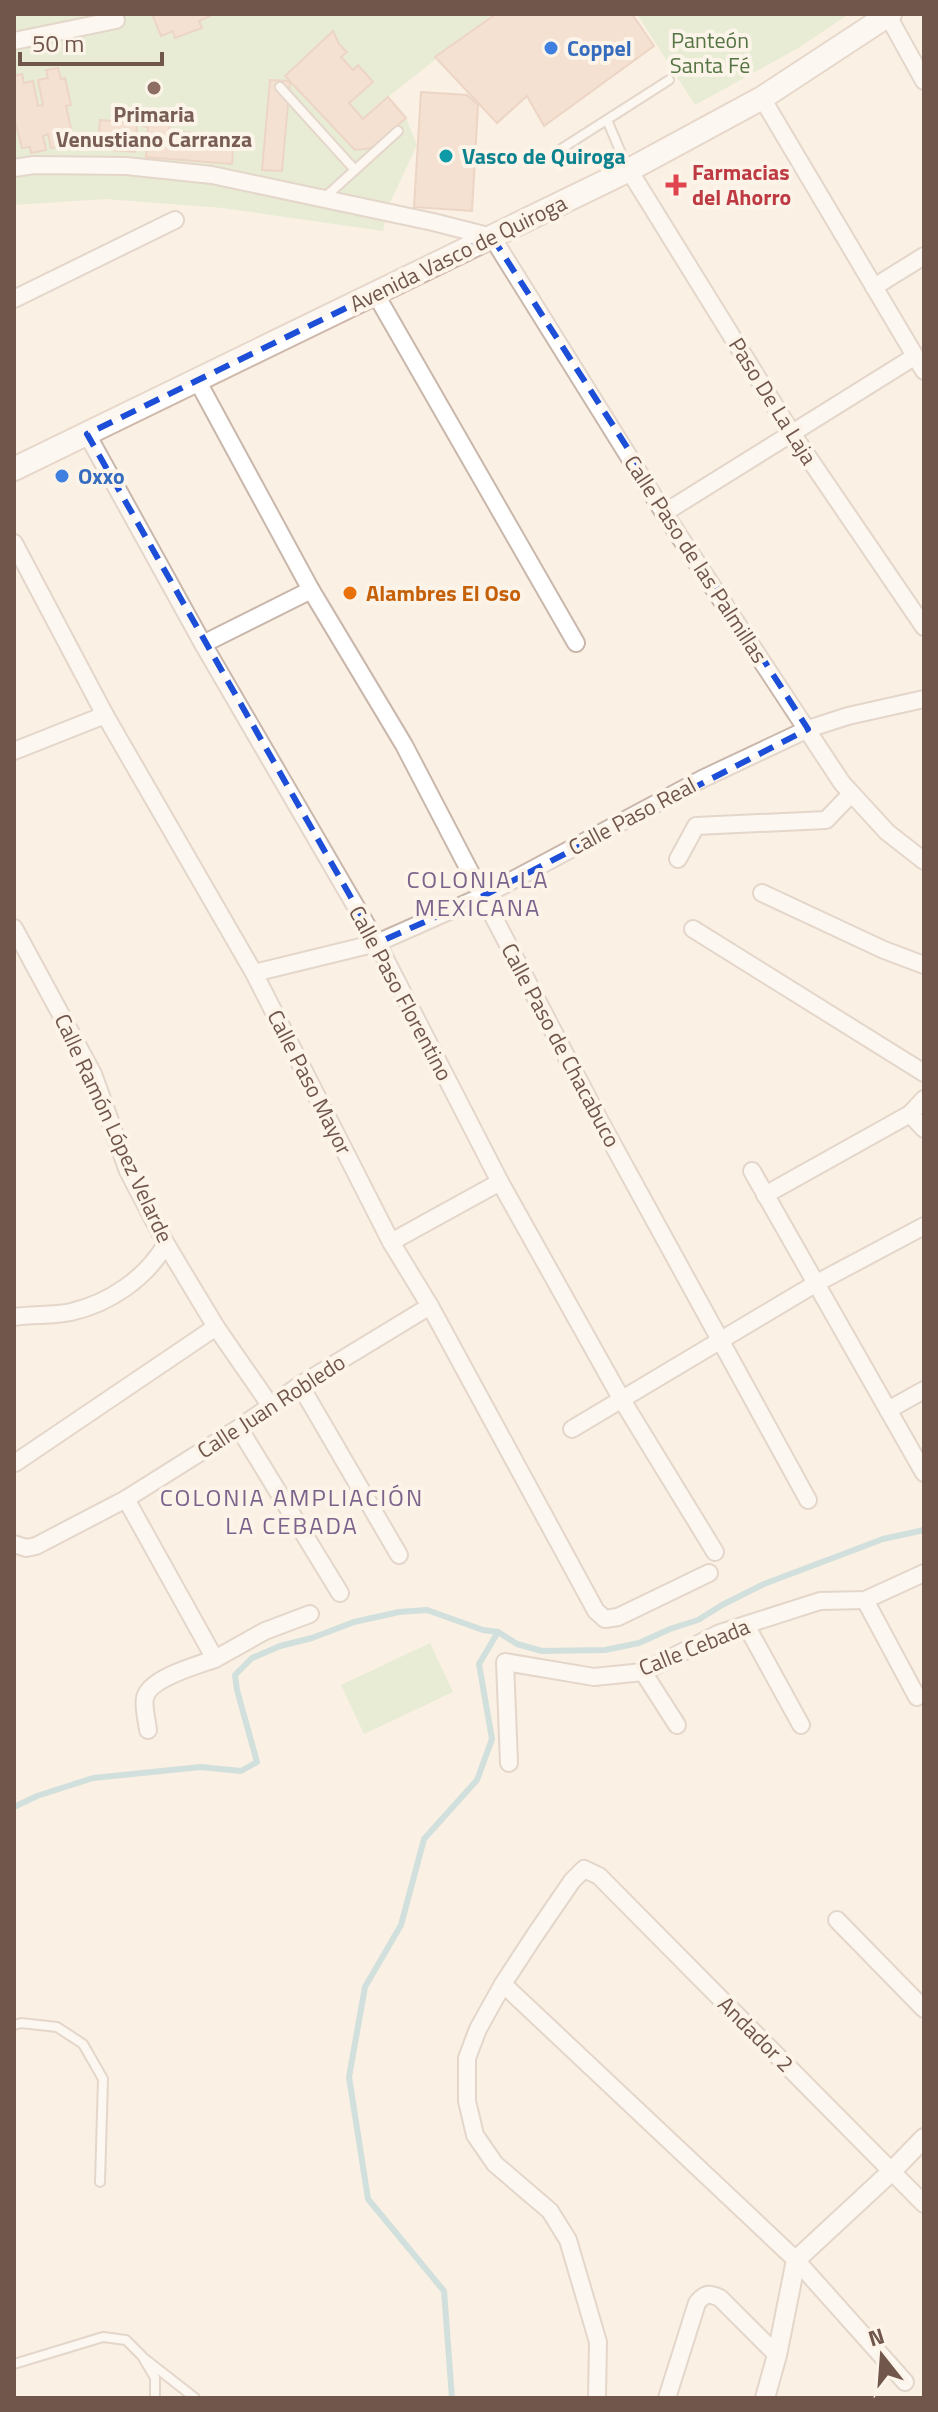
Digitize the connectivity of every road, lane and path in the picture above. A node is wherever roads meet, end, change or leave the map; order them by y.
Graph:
1 (889, 15) edge
2 (116, 20) dead end
3 (14, 41) edge
4 (669, 80) dead end
5 (924, 81) edge
6 (280, 87) dead end
7 (762, 98) junction
8 (607, 120) junction
9 (398, 131) dead end
10 (561, 149) dead end
11 (14, 168) edge
12 (355, 170) junction
13 (629, 170) junction
14 (322, 199) junction
15 (175, 220) dead end
16 (492, 237) junction
17 (924, 256) edge
18 (874, 287) junction
19 (375, 293) junction
20 (14, 299) edge
21 (919, 364) edge
22 (197, 380) junction
23 (791, 432) junction
24 (87, 434) junction
25 (14, 469) edge
26 (664, 513) junction
27 (14, 543) edge
28 (311, 590) junction
29 (924, 627) edge
30 (576, 643) dead end
31 (203, 644) junction
32 (924, 699) edge
33 (105, 715) junction
34 (808, 729) junction
35 (14, 751) edge
36 (851, 794) junction
37 (678, 859) dead end
38 (924, 861) edge
39 (762, 893) dead end
40 (483, 896) junction
41 (14, 928) edge
42 (693, 929) dead end
43 (377, 943) junction
44 (924, 965) edge
45 (254, 973) junction
46 (924, 1073) edge
47 (924, 1099) edge
48 (910, 1114) junction
49 (924, 1129) edge
50 (752, 1171) dead end
51 (500, 1182) junction
52 (765, 1195) junction
53 (924, 1226) edge
54 (391, 1242) junction
55 (166, 1244) junction
56 (815, 1284) junction
57 (430, 1306) junction
58 (14, 1317) edge
59 (216, 1327) junction
60 (722, 1341) junction
61 (300, 1385) junction
62 (924, 1390) edge
63 (622, 1400) junction
64 (270, 1405) junction
65 (888, 1410) junction
66 (239, 1428) junction
67 (572, 1429) dead end
68 (15, 1463) edge
69 (924, 1473) edge
70 (126, 1499) junction
71 (808, 1500) dead end
72 (20, 1546) edge
73 (715, 1552) dead end
74 (399, 1555) dead end
75 (709, 1573) dead end
76 (924, 1573) edge
77 (340, 1593) dead end
78 (865, 1600) junction
79 (310, 1614) dead end
80 (746, 1625) junction
81 (215, 1659) junction
82 (643, 1672) junction
83 (917, 1697) dead end
84 (677, 1725) dead end
85 (801, 1725) dead end
86 (148, 1730) dead end
87 (509, 1763) dead end
88 (837, 1920) dead end
89 (503, 1984) junction
90 (924, 2009) edge
91 (14, 2025) edge
92 (924, 2138) edge
93 (892, 2171) junction
94 (100, 2182) dead end
95 (924, 2204) edge
96 (796, 2260) junction
97 (777, 2355) junction
98 (142, 2356) junction
99 (14, 2364) edge
100 (905, 2382) dead end
101 (155, 2398) edge
102 (195, 2398) edge
103 (597, 2398) edge
104 (667, 2398) edge
105 (765, 2398) edge

1 - 5 street
1 - 7 main road, Avenida Vasco de Quiroga
2 - 3 street
4 - 8 lane
6 - 12 lane
7 - 13 main road, Avenida Vasco de Quiroga
7 - 18 street
8 - 10 lane
8 - 13 lane
9 - 12 lane
11 - 14 street
12 - 14 lane
13 - 16 main road, Avenida Vasco de Quiroga
13 - 23 street, Paso De La Laja
14 - 16 street
15 - 20 street
16 - 19 main road, Avenida Vasco de Quiroga
16 - 26 street, Calle Paso de las Palmillas
17 - 18 street
18 - 21 street
19 - 22 main road, Avenida Vasco de Quiroga
19 - 30 street
21 - 23 street
22 - 24 main road, Avenida Vasco de Quiroga
22 - 28 street, Calle Paso de Chacabuco
23 - 26 street
23 - 29 street, Paso De La Laja
24 - 25 main road, Avenida Vasco de Quiroga
24 - 31 street, Calle Paso Florentino
26 - 34 street, Calle Paso de las Palmillas
27 - 33 street, Calle Paso Mayor
28 - 31 street
28 - 40 street, Calle Paso de Chacabuco
31 - 43 street, Calle Paso Florentino
32 - 34 street, Calle Paso Real
33 - 35 street
33 - 45 street, Calle Paso Mayor
34 - 36 street, Calle Paso de las Palmillas
34 - 40 street, Calle Paso Real
36 - 37 street
36 - 38 street, Calle Paso de las Palmillas
39 - 44 street
40 - 43 street, Calle Paso Real
40 - 60 street, Calle Paso de Chacabuco
41 - 55 street, Calle Ramón López Velarde
42 - 46 street
43 - 45 street, Calle Paso Real
43 - 51 street, Calle Paso Florentino
45 - 54 street, Calle Paso Mayor
47 - 48 street
48 - 49 street
48 - 52 street
50 - 52 street
51 - 54 street
51 - 63 street, Calle Paso Florentino
52 - 56 street
53 - 56 street
54 - 57 street, Calle Paso Mayor
55 - 58 street
55 - 59 street, Calle Ramón López Velarde
56 - 60 street
56 - 65 street
57 - 61 street, Calle Juan Robledo
57 - 75 street, Calle Paso Mayor
59 - 64 street, Calle Ramón López Velarde
59 - 68 street
60 - 63 street
60 - 71 street, Calle Paso de Chacabuco
61 - 64 street, Calle Juan Robledo
61 - 74 street
62 - 65 street
63 - 67 street
63 - 73 street, Calle Paso Florentino
64 - 66 street, Calle Juan Robledo
65 - 69 street
66 - 70 street, Calle Juan Robledo
66 - 77 street
70 - 72 street, Calle Juan Robledo
70 - 81 street
76 - 78 street, Calle Cebada
78 - 80 street, Calle Cebada
78 - 83 street
79 - 81 street
80 - 82 street, Calle Cebada
80 - 85 street
81 - 86 street
82 - 84 street
82 - 87 street, Calle Cebada
88 - 90 street
89 - 93 street, Andador 2
89 - 96 street
89 - 103 street
91 - 94 lane
92 - 93 street
93 - 95 street, Andador 2
93 - 96 street
96 - 97 street
96 - 100 street
97 - 104 street
97 - 105 street
98 - 99 lane
98 - 101 lane
98 - 102 lane

